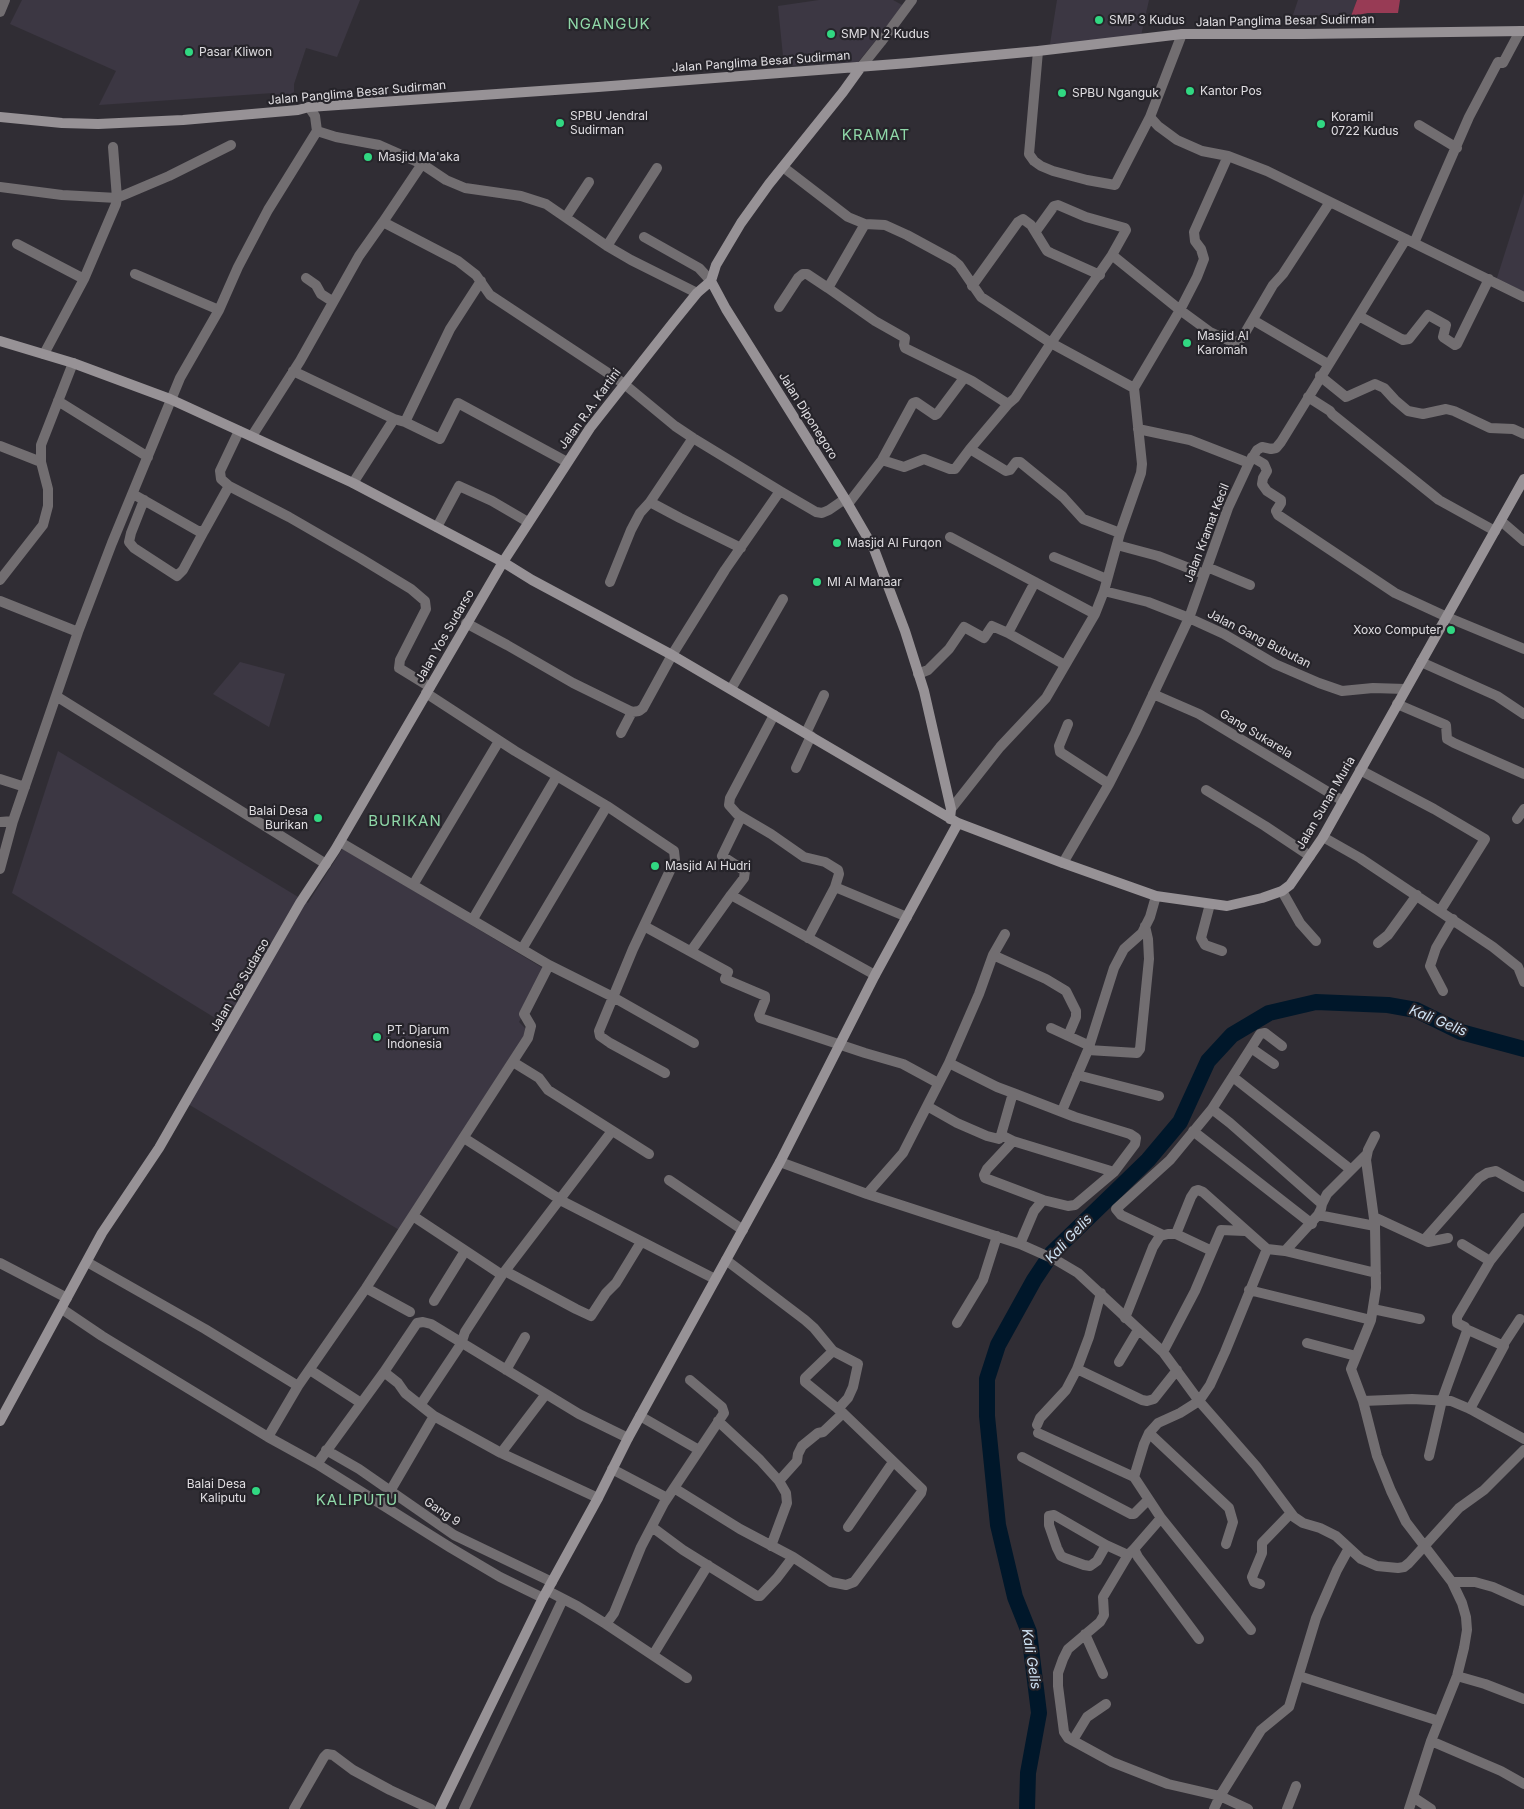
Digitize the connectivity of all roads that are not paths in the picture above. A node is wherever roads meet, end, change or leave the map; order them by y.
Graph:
1 (5, 0) edge
2 (911, 0) edge
3 (0, 12) edge
4 (1522, 31) edge
5 (1182, 34) junction
6 (1038, 51) junction
7 (861, 66) junction
8 (309, 107) junction
9 (0, 117) edge
10 (1150, 117) junction
11 (1419, 125) dead end
12 (317, 131) junction
13 (232, 145) dead end
14 (113, 147) dead end
15 (1457, 148) junction
16 (1228, 156) junction
17 (422, 164) junction
18 (783, 167) junction
19 (657, 168) dead end
20 (589, 182) dead end
21 (0, 187) edge
22 (117, 198) junction
23 (1330, 202) junction
24 (566, 217) junction
25 (383, 222) junction
26 (865, 224) junction
27 (1036, 231) junction
28 (644, 237) dead end
29 (1410, 241) junction
30 (17, 244) dead end
31 (607, 246) junction
32 (1112, 255) junction
33 (135, 274) dead end
34 (1100, 275) junction
35 (306, 278) dead end
36 (84, 279) junction
37 (1489, 279) junction
38 (481, 281) junction
39 (711, 281) junction
40 (972, 286) junction
41 (828, 288) junction
42 (697, 293) junction
43 (1524, 297) edge
44 (332, 301) junction
45 (779, 307) dead end
46 (219, 310) junction
47 (1180, 310) junction
48 (1359, 316) junction
49 (1253, 320) junction
50 (0, 341) edge
51 (1051, 343) junction
52 (44, 354) junction
53 (73, 363) junction
54 (1328, 364) junction
55 (293, 371) junction
56 (1320, 376) junction
57 (964, 378) junction
58 (623, 383) junction
59 (1134, 388) junction
60 (1308, 397) junction
61 (170, 399) junction
62 (58, 401) junction
63 (1008, 404) junction
64 (394, 419) junction
65 (405, 422) junction
66 (1138, 429) junction
67 (238, 431) junction
68 (1524, 434) edge
69 (252, 436) junction
70 (693, 438) junction
71 (0, 446) edge
72 (970, 448) junction
73 (148, 457) junction
74 (882, 460) junction
75 (1251, 460) junction
76 (41, 462) junction
77 (567, 462) junction
78 (1524, 479) edge
79 (353, 483) junction
80 (229, 486) junction
81 (780, 491) junction
82 (139, 497) junction
83 (847, 501) junction
84 (650, 502) junction
85 (1501, 521) junction
86 (528, 522) junction
87 (437, 527) junction
88 (204, 531) junction
89 (1495, 531) junction
90 (1120, 533) junction
91 (950, 538) dead end
92 (1524, 541) edge
93 (1116, 545) junction
94 (741, 548) junction
95 (1054, 557) dead end
96 (503, 562) junction
97 (1205, 571) junction
98 (1107, 579) junction
99 (0, 580) edge
100 (610, 582) dead end
101 (1035, 582) junction
102 (1250, 585) dead end
103 (1104, 591) junction
104 (783, 599) dead end
105 (0, 601) edge
106 (1095, 614) junction
107 (1447, 617) junction
108 (1188, 618) junction
109 (466, 623) junction
110 (78, 632) junction
111 (1008, 634) junction
112 (1524, 650) edge
113 (672, 655) junction
114 (1421, 662) junction
115 (1065, 665) junction
116 (918, 674) junction
117 (732, 689) junction
118 (1405, 689) junction
119 (428, 690) junction
120 (1152, 694) junction
121 (824, 695) dead end
122 (56, 696) junction
123 (1397, 704) junction
124 (632, 712) junction
125 (1524, 714) edge
126 (774, 715) junction
127 (1068, 724) dead end
128 (621, 733) dead end
129 (808, 734) junction
130 (499, 740) junction
131 (796, 768) dead end
132 (1360, 770) junction
133 (1524, 774) edge
134 (557, 776) junction
135 (0, 779) edge
136 (1109, 784) junction
137 (25, 786) junction
138 (1206, 790) dead end
139 (1343, 800) junction
140 (607, 806) junction
141 (1524, 809) edge
142 (741, 817) junction
143 (953, 817) junction
144 (1517, 819) dead end
145 (13, 821) junction
146 (0, 822) edge
147 (1323, 837) junction
148 (340, 842) junction
149 (1310, 856) junction
150 (1063, 863) junction
151 (326, 864) junction
152 (0, 869) edge
153 (413, 885) junction
154 (835, 887) junction
155 (1282, 891) junction
156 (731, 895) junction
157 (1417, 895) junction
158 (1156, 896) junction
159 (1210, 904) junction
160 (1440, 911) junction
161 (907, 917) junction
162 (473, 919) junction
163 (1453, 919) junction
164 (644, 926) junction
165 (1145, 926) junction
166 (1005, 934) dead end
167 (808, 938) junction
168 (1316, 941) dead end
169 (1378, 943) dead end
170 (522, 949) junction
171 (691, 951) junction
172 (1222, 951) dead end
173 (993, 956) junction
174 (1521, 964) edge
175 (549, 965) junction
176 (875, 975) junction
177 (1524, 982) edge
178 (1443, 991) dead end
179 (613, 997) junction
180 (1051, 1028) dead end
181 (1068, 1036) junction
182 (694, 1043) dead end
183 (841, 1045) junction
184 (1282, 1046) dead end
185 (1089, 1048) junction
186 (1251, 1048) junction
187 (513, 1062) junction
188 (949, 1063) junction
189 (1274, 1064) dead end
190 (665, 1073) dead end
191 (1077, 1075) junction
192 (1233, 1077) junction
193 (938, 1083) junction
194 (1013, 1093) junction
195 (1159, 1096) dead end
196 (927, 1106) junction
197 (1212, 1109) junction
198 (1062, 1112) junction
199 (612, 1131) junction
200 (1193, 1131) junction
201 (1001, 1135) junction
202 (1375, 1136) dead end
203 (464, 1138) junction
204 (1013, 1141) junction
205 (649, 1154) dead end
206 (1367, 1154) junction
207 (780, 1162) junction
208 (1350, 1169) junction
209 (1114, 1172) junction
210 (669, 1180) dead end
211 (1524, 1187) edge
212 (867, 1194) junction
213 (560, 1200) junction
214 (1043, 1200) junction
215 (1322, 1204) junction
216 (1318, 1215) junction
217 (412, 1216) junction
218 (1524, 1218) edge
219 (1374, 1222) junction
220 (1312, 1224) junction
221 (743, 1230) junction
222 (1245, 1231) junction
223 (1163, 1234) junction
224 (1176, 1234) junction
225 (997, 1236) junction
226 (1448, 1238) dead end
227 (1424, 1240) junction
228 (641, 1242) junction
229 (1020, 1244) junction
230 (1462, 1244) dead end
231 (1267, 1249) junction
232 (465, 1251) junction
233 (1212, 1251) junction
234 (1285, 1251) junction
235 (726, 1260) junction
236 (1490, 1261) junction
237 (87, 1262) junction
238 (0, 1263) edge
239 (503, 1273) junction
240 (1376, 1273) junction
241 (715, 1279) junction
242 (366, 1288) junction
243 (1249, 1290) junction
244 (1101, 1293) junction
245 (67, 1298) junction
246 (434, 1300) dead end
247 (62, 1309) junction
248 (1373, 1309) junction
249 (410, 1312) dead end
250 (1125, 1318) junction
251 (1420, 1319) dead end
252 (1520, 1319) dead end
253 (1371, 1320) junction
254 (957, 1324) dead end
255 (1466, 1329) junction
256 (1138, 1330) junction
257 (525, 1337) dead end
258 (1307, 1343) dead end
259 (461, 1344) junction
260 (1504, 1345) junction
261 (833, 1351) junction
262 (1163, 1352) junction
263 (1356, 1356) junction
264 (1119, 1362) dead end
265 (1077, 1369) junction
266 (310, 1370) junction
267 (506, 1370) junction
268 (1177, 1370) junction
269 (384, 1372) junction
270 (690, 1380) dead end
271 (298, 1386) junction
272 (546, 1394) junction
273 (1442, 1400) junction
274 (1199, 1401) junction
275 (1363, 1401) junction
276 (361, 1404) junction
277 (421, 1404) junction
278 (1470, 1409) junction
279 (840, 1411) junction
280 (434, 1416) junction
281 (640, 1416) junction
282 (0, 1421) edge
283 (718, 1421) junction
284 (1149, 1433) junction
285 (268, 1437) junction
286 (628, 1438) junction
287 (1524, 1439) edge
288 (326, 1450) junction
289 (699, 1450) junction
290 (1524, 1450) edge
291 (501, 1453) junction
292 (1429, 1456) dead end
293 (1022, 1457) dead end
294 (893, 1462) junction
295 (317, 1464) junction
296 (612, 1469) junction
297 (1134, 1477) junction
298 (779, 1481) junction
299 (674, 1488) junction
300 (389, 1490) junction
301 (598, 1498) junction
302 (668, 1498) junction
303 (1148, 1500) junction
304 (382, 1505) junction
305 (1291, 1513) junction
306 (1162, 1518) junction
307 (652, 1527) junction
308 (848, 1527) dead end
309 (1226, 1544) dead end
310 (1106, 1545) junction
311 (771, 1546) junction
312 (1424, 1547) junction
313 (1349, 1548) junction
314 (1131, 1552) junction
315 (793, 1557) junction
316 (708, 1565) junction
317 (1452, 1582) junction
318 (1260, 1584) dead end
319 (548, 1590) junction
320 (564, 1599) junction
321 (1524, 1601) edge
322 (606, 1624) junction
323 (1251, 1630) dead end
324 (1085, 1634) junction
325 (1199, 1639) dead end
326 (653, 1655) junction
327 (1103, 1674) dead end
328 (1299, 1676) junction
329 (1457, 1676) junction
330 (687, 1678) dead end
331 (1524, 1698) edge
332 (1106, 1704) dead end
333 (1439, 1721) junction
334 (1073, 1740) junction
335 (1431, 1741) junction
336 (1524, 1784) edge
337 (1296, 1786) dead end
338 (1220, 1796) junction
339 (1413, 1797) junction
340 (294, 1809) edge
341 (431, 1809) edge
342 (440, 1809) edge
343 (464, 1809) edge
344 (1214, 1809) edge
345 (1248, 1809) edge
346 (1287, 1809) edge
347 (1409, 1809) edge
348 (1431, 1809) edge

1 - 3 street
2 - 7 street
4 - 5 main road, Jalan Panglima Besar Sudirman
4 - 15 street
5 - 6 main road, Jalan Panglima Besar Sudirman
5 - 10 street
6 - 7 main road, Jalan Panglima Besar Sudirman
6 - 10 street
7 - 8 main road, Jalan Panglima Besar Sudirman
7 - 18 main road
8 - 9 main road, Jalan Panglima Besar Sudirman
8 - 12 street
10 - 16 street
11 - 15 street
12 - 17 street
12 - 46 street
13 - 22 street
14 - 22 street
15 - 29 street
16 - 23 street
16 - 47 street
17 - 24 street
17 - 25 street
18 - 26 street
18 - 39 main road
19 - 31 street
20 - 24 street
21 - 22 street
22 - 36 street
23 - 29 street
23 - 49 street
24 - 31 street
25 - 38 street
25 - 44 street
26 - 40 street
26 - 41 street
27 - 32 street
27 - 34 street
27 - 40 street
28 - 39 street
29 - 37 street
29 - 48 street
30 - 36 street
31 - 42 street
32 - 34 street
32 - 47 street
33 - 46 street
34 - 51 street
35 - 44 street
36 - 52 street
37 - 43 street
37 - 48 street
38 - 58 street
38 - 65 street
39 - 42 main road, Jalan R.A. Kartini
39 - 83 main road, Jalan Diponegoro
40 - 51 street
41 - 45 street
41 - 57 street
42 - 58 main road, Jalan R.A. Kartini
44 - 55 street
46 - 61 street
47 - 49 street
47 - 59 street
48 - 54 street
49 - 54 street
50 - 52 main road, Jalan Sunan Muria
51 - 59 street
51 - 63 street
52 - 53 main road, Jalan Sunan Muria
53 - 61 main road, Jalan Sunan Muria
53 - 62 street
54 - 56 street
55 - 64 street
55 - 69 street
56 - 60 street
56 - 68 street
57 - 63 street
57 - 74 street
58 - 70 street
58 - 77 main road, Jalan R.A. Kartini
59 - 66 street
60 - 75 street
60 - 89 street
61 - 67 main road, Jalan Sunan Muria
61 - 73 street
62 - 73 street
62 - 76 street
63 - 72 street
64 - 65 street
64 - 79 street
65 - 77 street
66 - 75 street
66 - 90 street
67 - 69 main road, Jalan Sunan Muria
67 - 80 street
69 - 79 main road, Jalan Sunan Muria
70 - 81 street
70 - 84 street
71 - 76 street
72 - 74 street
72 - 90 street
73 - 82 street
74 - 83 street
75 - 97 street, Jalan Kramat Kecil
75 - 107 street
76 - 99 street
77 - 86 main road, Jalan R.A. Kartini
78 - 85 main road, Jalan Sunan Muria
79 - 87 main road, Jalan Sunan Muria
80 - 88 street
80 - 119 street
81 - 83 street
81 - 94 street
82 - 88 street
82 - 88 street
82 - 110 street
83 - 116 main road, Jalan Diponegoro
84 - 94 street
84 - 100 street
85 - 89 main road, Jalan Sunan Muria
85 - 92 street
86 - 87 street
86 - 96 main road, Jalan R.A. Kartini
87 - 96 main road, Jalan Sunan Muria
89 - 107 main road, Jalan Sunan Muria
90 - 93 street
91 - 101 street
93 - 97 street
93 - 98 street
94 - 113 street
95 - 98 street
96 - 109 main road, Jalan Yos Sudarso
96 - 113 main road, Jalan Sunan Muria
97 - 102 street
97 - 108 street, Jalan Kramat Kecil
98 - 103 street
101 - 106 street
101 - 111 street
103 - 106 street
103 - 108 street, Jalan Gang Bubutan
104 - 117 street
105 - 110 street
106 - 115 street
107 - 112 street
107 - 114 main road, Jalan Sunan Muria
108 - 118 street, Jalan Gang Bubutan
108 - 120 street, Jalan Kramat Kecil
109 - 119 main road, Jalan Yos Sudarso
109 - 124 street
110 - 122 street
111 - 115 street
111 - 116 street
113 - 117 main road, Jalan Sunan Muria
113 - 124 street
114 - 118 main road, Jalan Sunan Muria
114 - 125 street
115 - 143 street
116 - 143 main road, Jalan Diponegoro
117 - 126 main road, Jalan Sunan Muria
118 - 123 main road, Jalan Sunan Muria
119 - 130 street
119 - 148 main road, Jalan Yos Sudarso
120 - 136 street, Jalan Kramat Kecil
120 - 139 street, Gang Sukarela
121 - 129 street
122 - 137 street
122 - 151 street
123 - 132 main road, Jalan Sunan Muria
123 - 133 street
124 - 128 street
126 - 129 main road, Jalan Sunan Muria
126 - 142 street
127 - 136 street
129 - 131 street
129 - 143 main road, Jalan Sunan Muria
130 - 134 street
130 - 153 street
132 - 139 main road, Jalan Sunan Muria
132 - 160 street
134 - 140 street
134 - 162 street
135 - 137 street
136 - 150 street, Jalan Kramat Kecil
137 - 145 street
138 - 149 street
139 - 147 main road, Jalan Sunan Muria
140 - 164 street
140 - 170 street
141 - 144 street
142 - 154 street
142 - 156 street
143 - 150 main road, Jalan Sunan Muria
143 - 161 main road
145 - 146 street
145 - 152 street
147 - 149 main road, Jalan Sunan Muria
147 - 157 street
148 - 151 main road, Jalan Yos Sudarso
148 - 153 street
149 - 155 main road, Jalan Sunan Muria
150 - 158 main road, Jalan Sunan Muria
151 - 237 main road, Jalan Yos Sudarso
153 - 162 street
154 - 161 street
154 - 167 street
155 - 159 main road, Jalan Sunan Muria
155 - 168 street
156 - 167 street
156 - 171 street
157 - 160 street
157 - 169 street
158 - 159 main road, Jalan Sunan Muria
158 - 165 street
159 - 172 street
160 - 163 street
161 - 176 main road
162 - 170 street
163 - 174 street
163 - 178 street
164 - 171 street
164 - 179 street
165 - 185 street
165 - 185 street
166 - 173 street
167 - 176 street
170 - 175 street
171 - 183 street
173 - 181 street
173 - 188 street
174 - 177 street
175 - 179 street
175 - 187 street
176 - 183 main road
179 - 182 street
179 - 190 street
180 - 181 street
181 - 185 street
183 - 193 street
183 - 207 main road
184 - 186 street
185 - 191 street
186 - 189 street
186 - 192 street
187 - 199 street
187 - 203 street
188 - 193 street
188 - 194 street
191 - 195 street
191 - 198 street
192 - 197 street
192 - 208 street
193 - 196 street
194 - 198 street
194 - 201 street
196 - 201 street
196 - 212 street
197 - 200 street
197 - 215 street
198 - 209 street
199 - 205 street
199 - 213 street
200 - 220 street
200 - 223 street
201 - 204 street
202 - 206 street
203 - 213 street
203 - 217 street
204 - 209 street
204 - 214 street
206 - 208 street
206 - 219 street
207 - 212 street
207 - 221 main road
208 - 215 street
209 - 214 street
210 - 221 street
211 - 227 street
212 - 225 street
213 - 228 street
213 - 239 street
214 - 229 street
215 - 216 street
216 - 219 street
216 - 220 street
217 - 232 street
217 - 242 street
218 - 236 street
219 - 227 street
219 - 240 street
220 - 234 street
221 - 235 main road
222 - 224 street
222 - 231 street
222 - 233 street
223 - 224 street
223 - 250 street
224 - 233 street
225 - 229 street
225 - 254 street
226 - 227 street
228 - 239 street
228 - 241 street
229 - 244 street
230 - 236 street
231 - 234 street
231 - 243 street
232 - 239 street
232 - 246 street
233 - 262 street
234 - 240 street
235 - 241 main road
235 - 261 street
236 - 255 street
237 - 245 main road, Jalan Yos Sudarso
237 - 271 street
238 - 245 street
239 - 259 street
240 - 248 street
241 - 281 main road
242 - 249 street
242 - 266 street
243 - 253 street
243 - 274 street
244 - 250 street
244 - 265 street
245 - 247 main road, Jalan Yos Sudarso
247 - 282 main road, Jalan Yos Sudarso
247 - 285 street
248 - 251 street
248 - 253 street
250 - 256 street
252 - 260 street
253 - 263 street
255 - 260 street
255 - 273 street
256 - 262 street
256 - 264 street
257 - 267 street
258 - 263 street
259 - 267 street
259 - 269 street
259 - 277 street
260 - 278 street
261 - 279 street
261 - 279 street
262 - 268 street
263 - 275 street
265 - 268 street
265 - 297 street
266 - 271 street
266 - 276 street
267 - 272 street
268 - 274 street
269 - 276 street
269 - 277 street
270 - 283 street
271 - 285 street
272 - 286 street
272 - 291 street
273 - 275 street
273 - 278 street
273 - 292 street
274 - 284 street
274 - 305 street
275 - 312 street
276 - 288 street
277 - 280 street
278 - 287 street
279 - 294 street
279 - 298 street
280 - 291 street
280 - 300 street
281 - 286 main road
281 - 289 street
283 - 289 street
283 - 298 street
284 - 297 street
284 - 309 street
285 - 295 street
286 - 296 main road
288 - 295 street
288 - 300 street, Gang 9
289 - 299 street
290 - 312 street
291 - 301 street
293 - 303 street
294 - 308 street
294 - 315 street
295 - 304 street
296 - 301 main road
296 - 302 street
297 - 303 street
298 - 311 street
299 - 302 street
299 - 311 street
300 - 304 street
300 - 319 street, Gang 9
301 - 319 main road
302 - 307 street
303 - 306 street
304 - 319 street
305 - 313 street
305 - 318 street
306 - 314 street
306 - 323 street
307 - 316 street
307 - 322 street
310 - 310 street
310 - 314 street
311 - 315 street
312 - 313 street
312 - 317 street
313 - 328 street
314 - 324 street
314 - 325 street
315 - 316 street
316 - 326 street
317 - 321 street
317 - 329 street
319 - 320 street
319 - 342 main road
320 - 322 street
320 - 343 street
322 - 326 street
324 - 327 street
324 - 334 street
326 - 330 street
328 - 333 street
328 - 338 street
329 - 331 street
329 - 333 street
332 - 334 street
333 - 335 street
334 - 338 street
335 - 336 street
335 - 339 street
337 - 346 street
338 - 344 street
338 - 345 street
339 - 347 street
339 - 348 street
340 - 341 street

